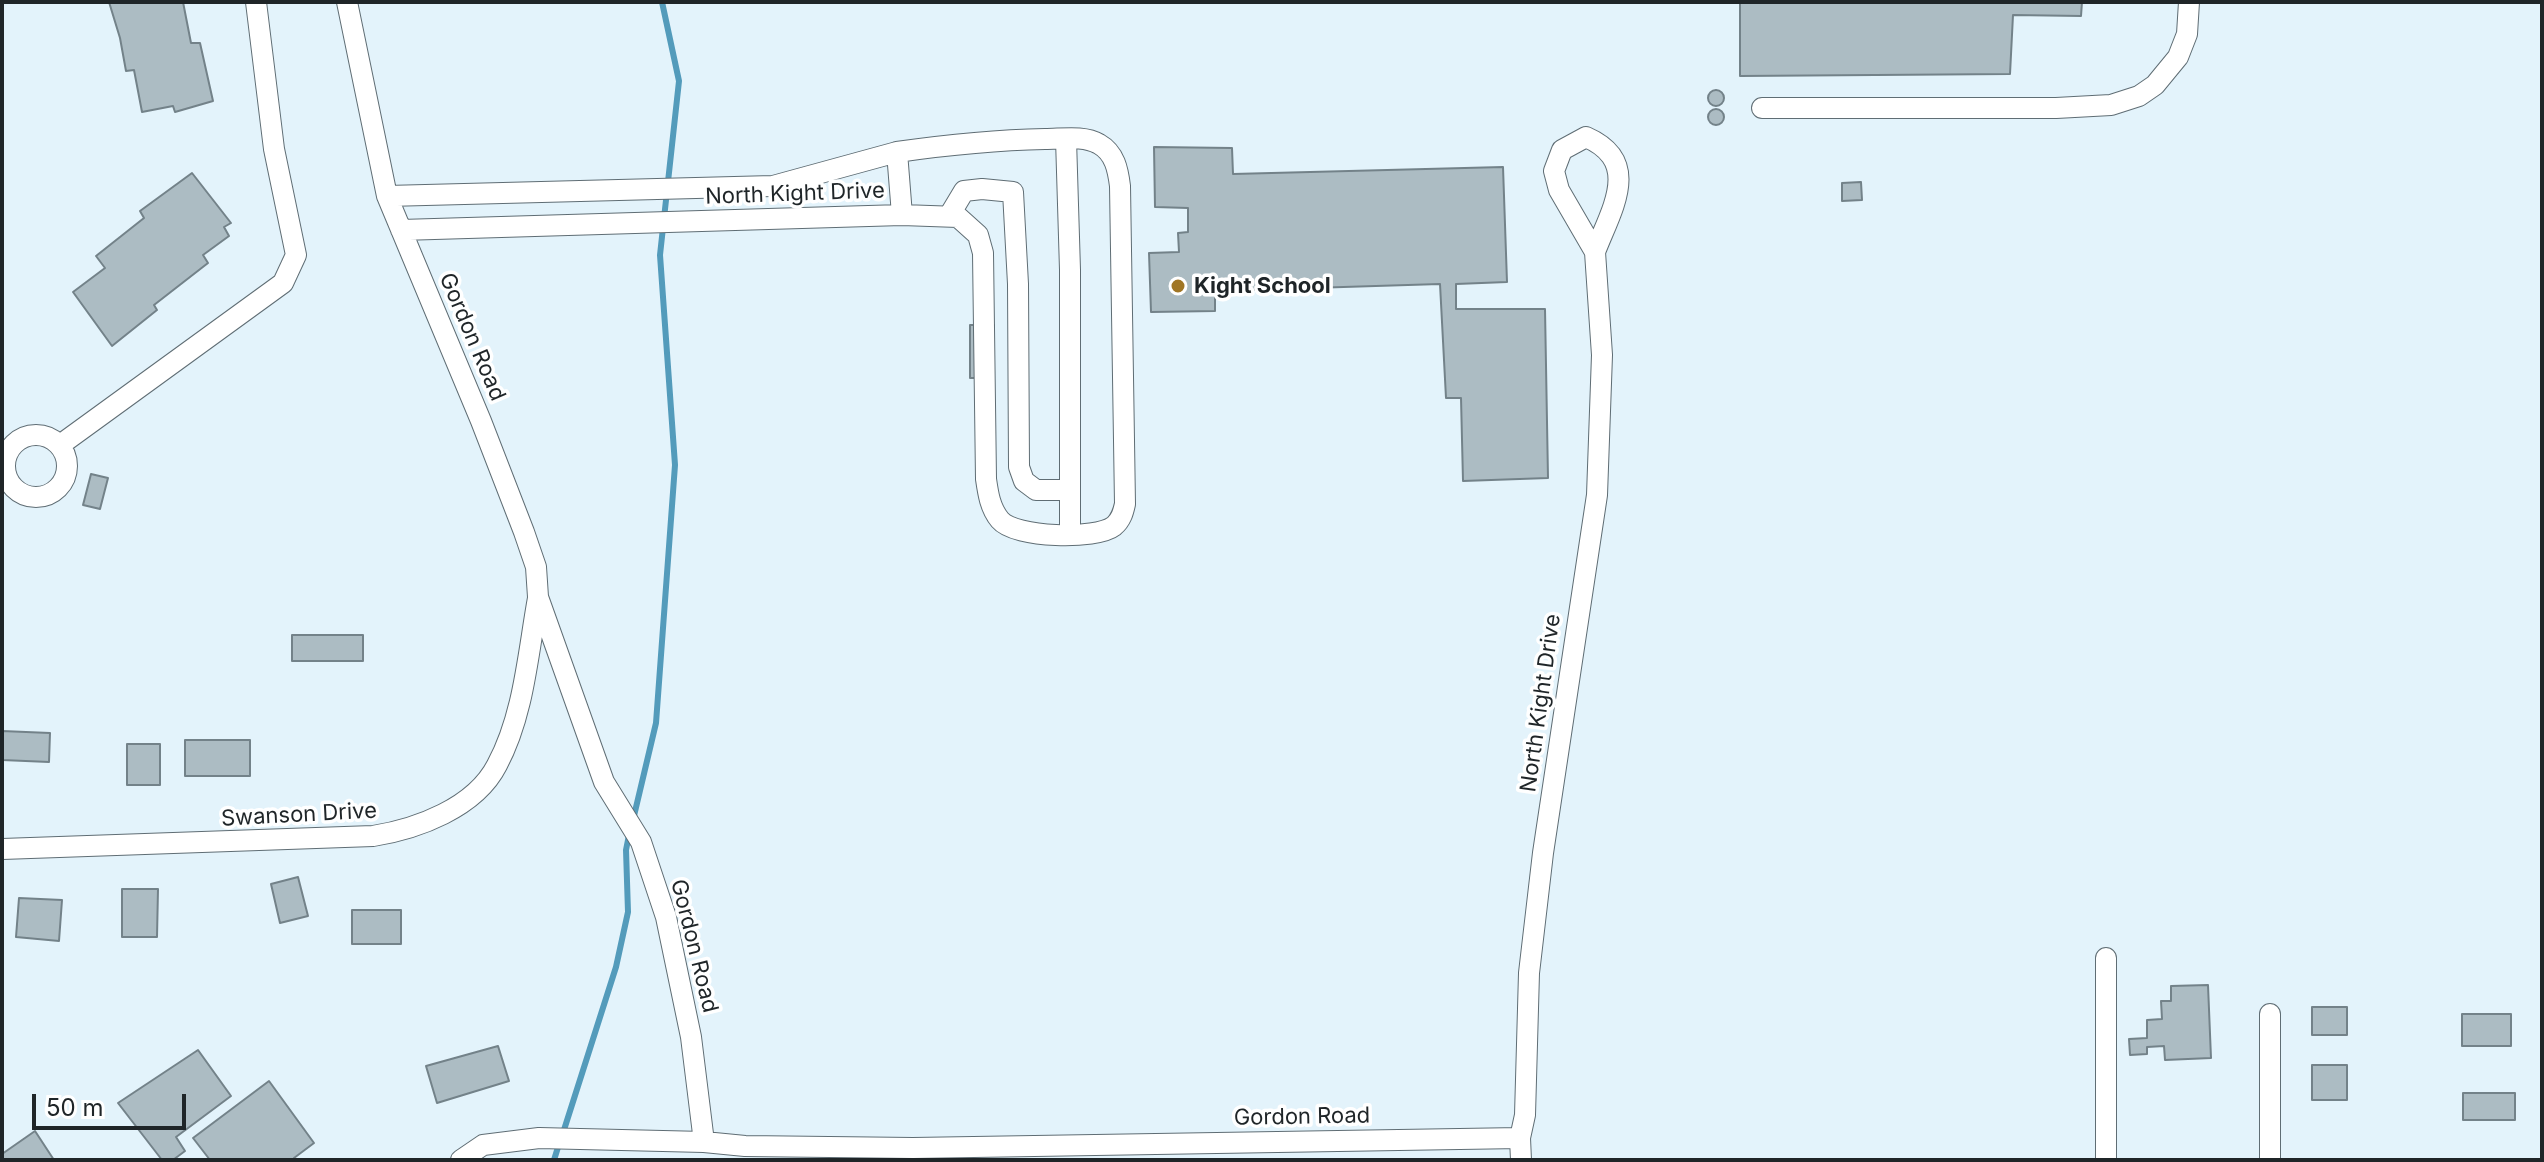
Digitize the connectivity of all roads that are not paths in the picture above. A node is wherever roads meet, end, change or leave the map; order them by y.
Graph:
1 (256, 2) edge
2 (347, 2) edge
3 (2189, 2) edge
4 (1762, 108) dead end
5 (1066, 139) junction
6 (897, 152) junction
7 (387, 196) junction
8 (902, 215) junction
9 (949, 216) junction
10 (401, 230) junction
11 (1595, 252) junction
12 (60, 445) dead end
13 (1070, 490) junction
14 (1070, 534) junction
15 (538, 597) junction
16 (2, 849) edge
17 (2106, 958) dead end
18 (2270, 1014) dead end
19 (1520, 1138) junction
20 (704, 1142) junction
21 (745, 1153) edge
22 (461, 1160) edge
23 (1521, 1160) edge
24 (2106, 1160) edge
25 (2270, 1160) edge

1 - 12 street
2 - 7 street, Gordon Road
3 - 4 street
5 - 6 street
5 - 13 street
5 - 14 street
6 - 7 street, North Kight Drive
6 - 8 street, North Kight Drive
7 - 10 street, Gordon Road
8 - 9 street
8 - 10 street, North Kight Drive
9 - 13 street
9 - 14 street
10 - 15 street, Gordon Road
11 - 11 street, North Kight Drive
11 - 19 street, North Kight Drive
13 - 14 street
15 - 16 street, Swanson Drive
15 - 20 street, Gordon Road
17 - 24 street
18 - 25 street
19 - 21 street, Gordon Road
19 - 23 street, North Kight Drive
20 - 21 street, Gordon Road
20 - 22 street

